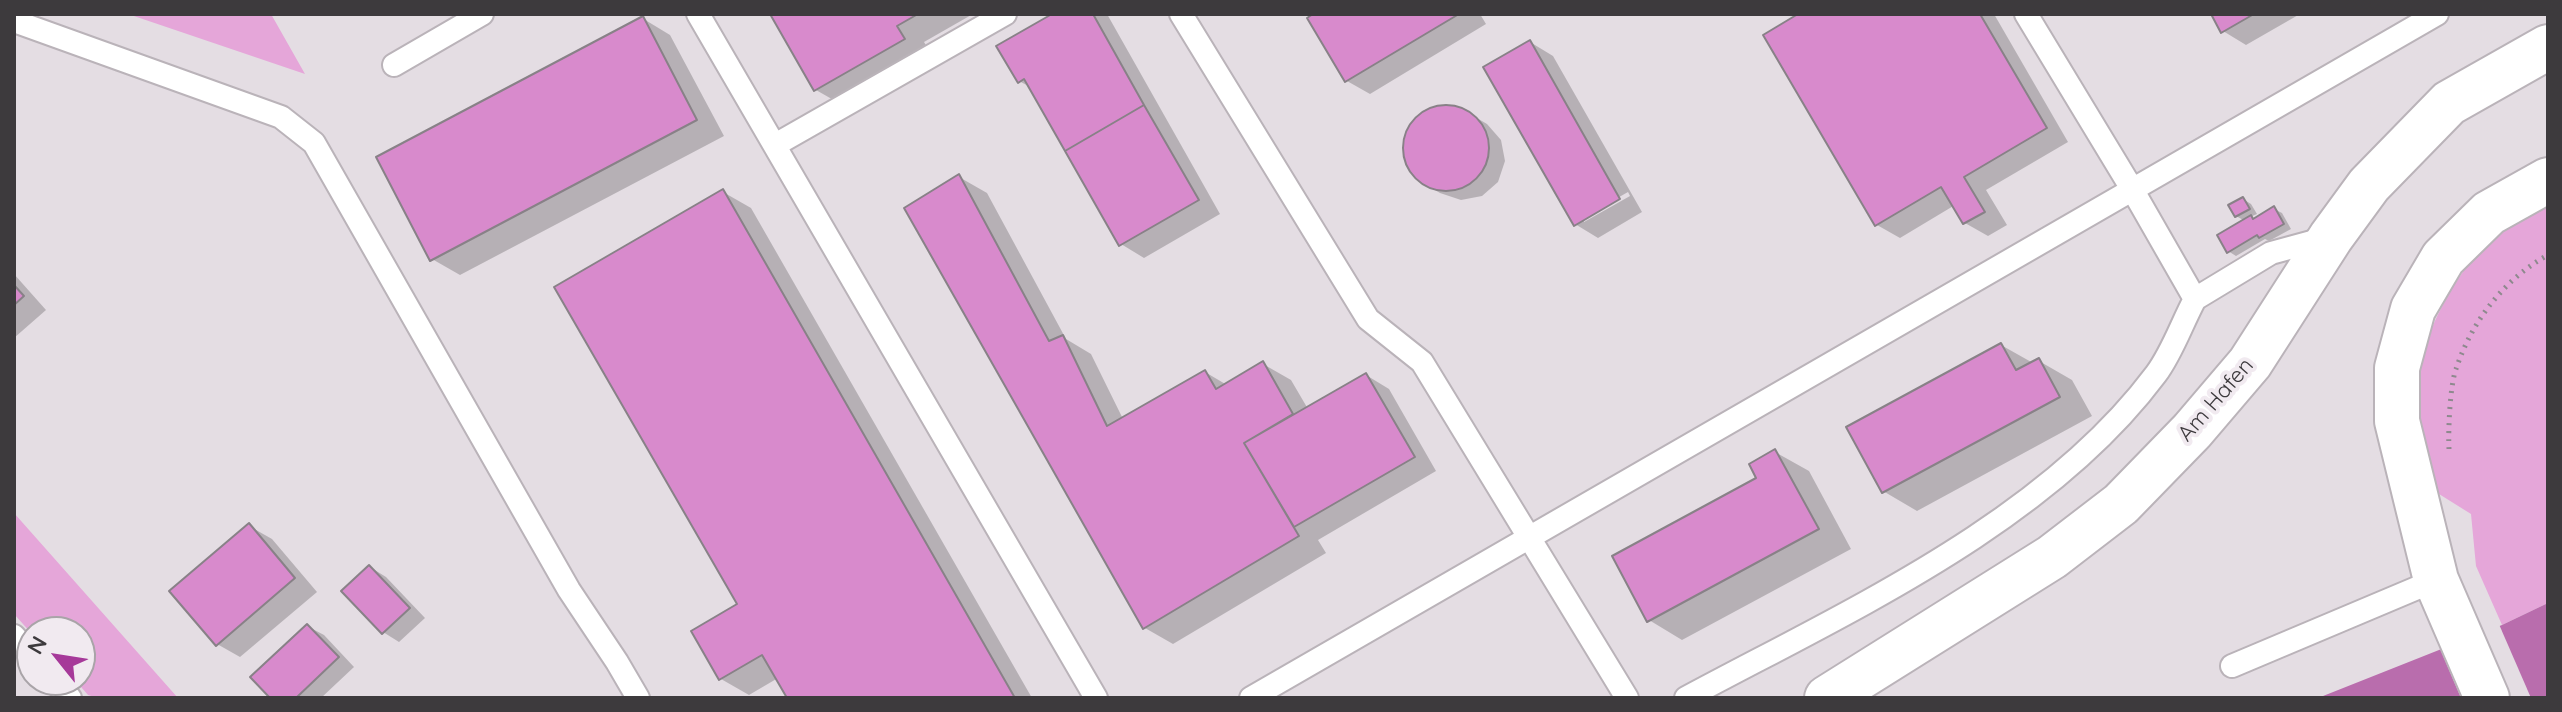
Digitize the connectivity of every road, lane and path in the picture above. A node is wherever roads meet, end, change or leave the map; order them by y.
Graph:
1 (482, 14) edge
2 (698, 14) edge
3 (1005, 14) edge
4 (1181, 14) edge
5 (2026, 14) edge
6 (2437, 14) edge
7 (14, 21) edge
8 (2548, 47) edge
9 (394, 65) dead end
10 (775, 145) junction
11 (2548, 180) edge
12 (2132, 189) junction
13 (2331, 237) junction
14 (2548, 255) edge
15 (2195, 299) junction
16 (2450, 460) dead end
17 (1530, 537) junction
18 (2436, 580) junction
19 (2232, 666) dead end
20 (638, 698) edge
21 (1096, 698) edge
22 (1251, 698) edge
23 (1627, 698) edge
24 (1686, 698) edge
25 (1827, 698) edge
26 (2487, 698) edge

1 - 9 lane
2 - 10 lane
3 - 10 lane
4 - 17 lane
5 - 12 lane
6 - 12 lane
7 - 20 lane
8 - 13 street, Am Hafen
10 - 21 lane
11 - 18 street
12 - 15 lane
12 - 17 lane
13 - 15 lane
13 - 25 street, Am Hafen
14 - 16 path
15 - 24 lane
17 - 22 lane
17 - 23 lane
18 - 19 lane
18 - 26 street

